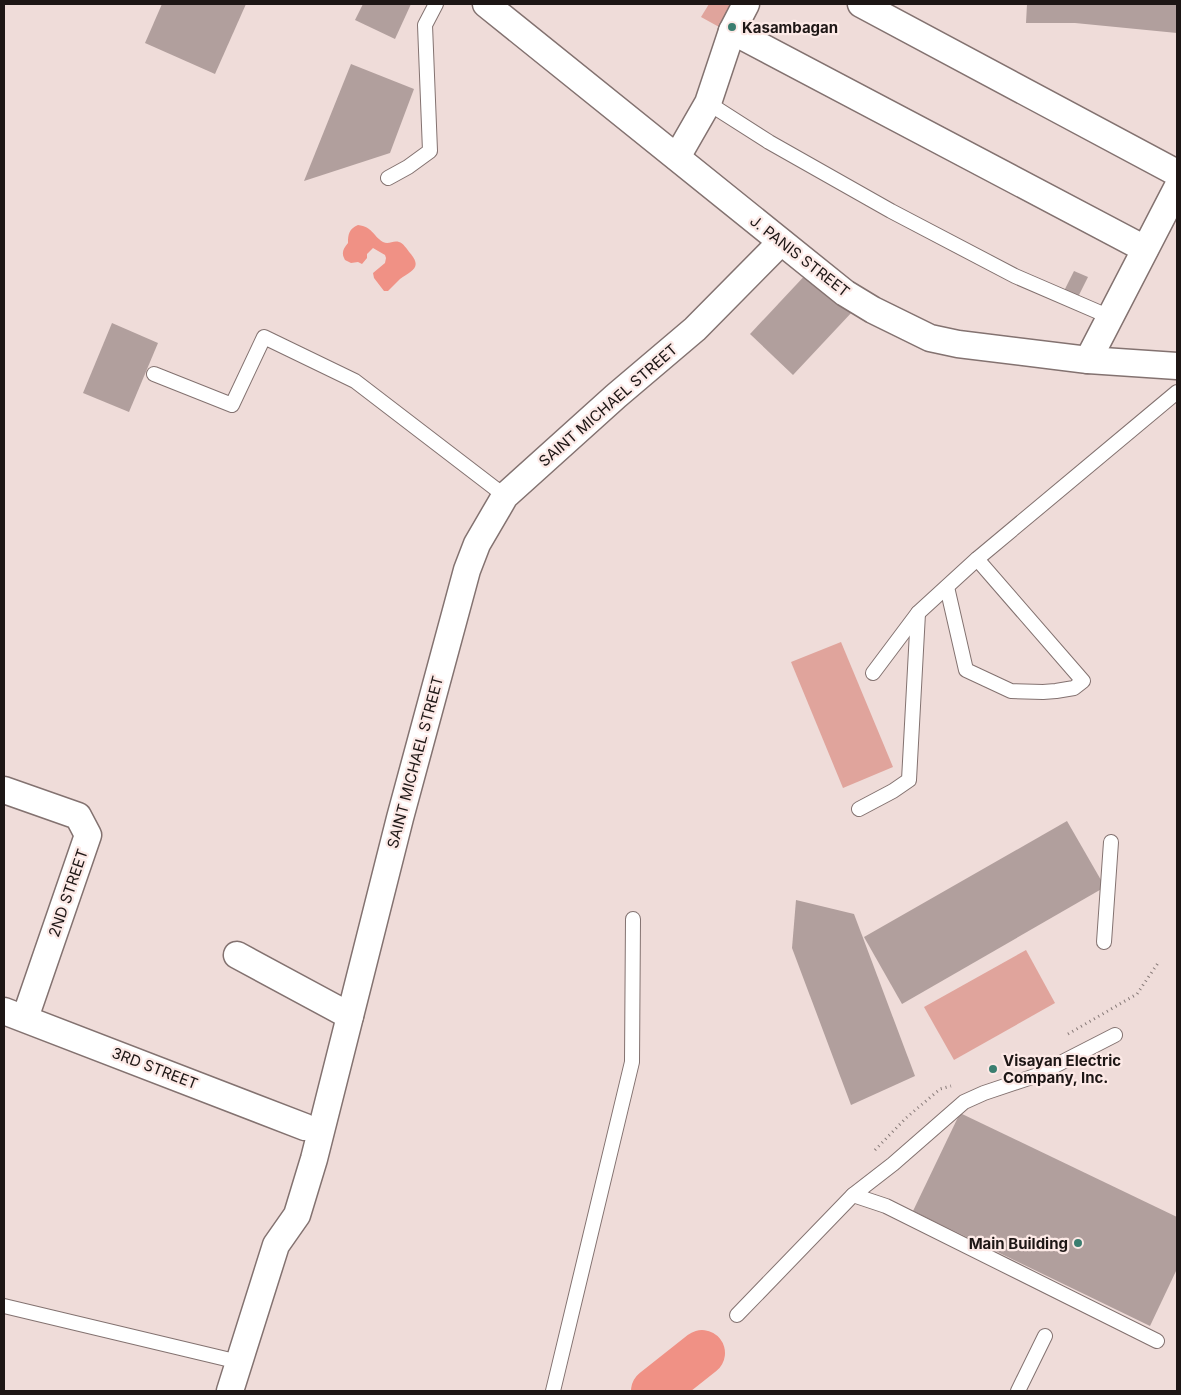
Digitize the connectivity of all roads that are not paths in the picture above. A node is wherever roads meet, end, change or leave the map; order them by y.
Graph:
1 (436, 4) edge
2 (486, 4) edge
3 (746, 4) edge
4 (860, 4) edge
5 (732, 32) junction
6 (708, 103) junction
7 (677, 157) junction
8 (1177, 173) edge
9 (388, 178) dead end
10 (1177, 188) edge
11 (782, 242) junction
12 (1145, 249) junction
13 (1110, 317) junction
14 (1088, 360) junction
15 (1177, 366) edge
16 (154, 374) dead end
17 (1177, 392) edge
18 (504, 496) junction
19 (977, 559) junction
20 (947, 587) junction
21 (918, 613) junction
22 (873, 673) dead end
23 (4, 790) edge
24 (859, 809) dead end
25 (1112, 842) dead end
26 (633, 919) dead end
27 (1104, 942) dead end
28 (237, 955) dead end
29 (14, 1014) edge
30 (350, 1016) junction
31 (1115, 1035) dead end
32 (305, 1127) dead end
33 (853, 1195) junction
34 (4, 1306) edge
35 (737, 1314) dead end
36 (1045, 1336) dead end
37 (1157, 1341) dead end
38 (239, 1362) junction
39 (230, 1391) edge
40 (553, 1391) edge
41 (1018, 1391) edge

1 - 9 lane
2 - 7 street, J. PANIS STREET
3 - 5 street
4 - 8 street
5 - 6 street
5 - 12 street
6 - 7 street
6 - 13 lane
7 - 11 street, J. PANIS STREET
10 - 12 street
11 - 14 street, J. PANIS STREET
11 - 18 street, SAINT MICHAEL STREET
12 - 13 street
13 - 14 street
14 - 15 street, J. PANIS STREET
16 - 18 lane
17 - 19 lane
18 - 30 street, SAINT MICHAEL STREET
19 - 20 lane
19 - 20 lane
20 - 21 lane
21 - 22 lane
21 - 24 lane
23 - 29 street, 2ND STREET
25 - 27 lane
26 - 40 lane
28 - 30 street
29 - 32 street, 3RD STREET
30 - 38 street, SAINT MICHAEL STREET
31 - 33 lane
33 - 35 lane
33 - 37 lane
34 - 38 lane
36 - 41 lane
38 - 39 street, SAINT MICHAEL STREET

